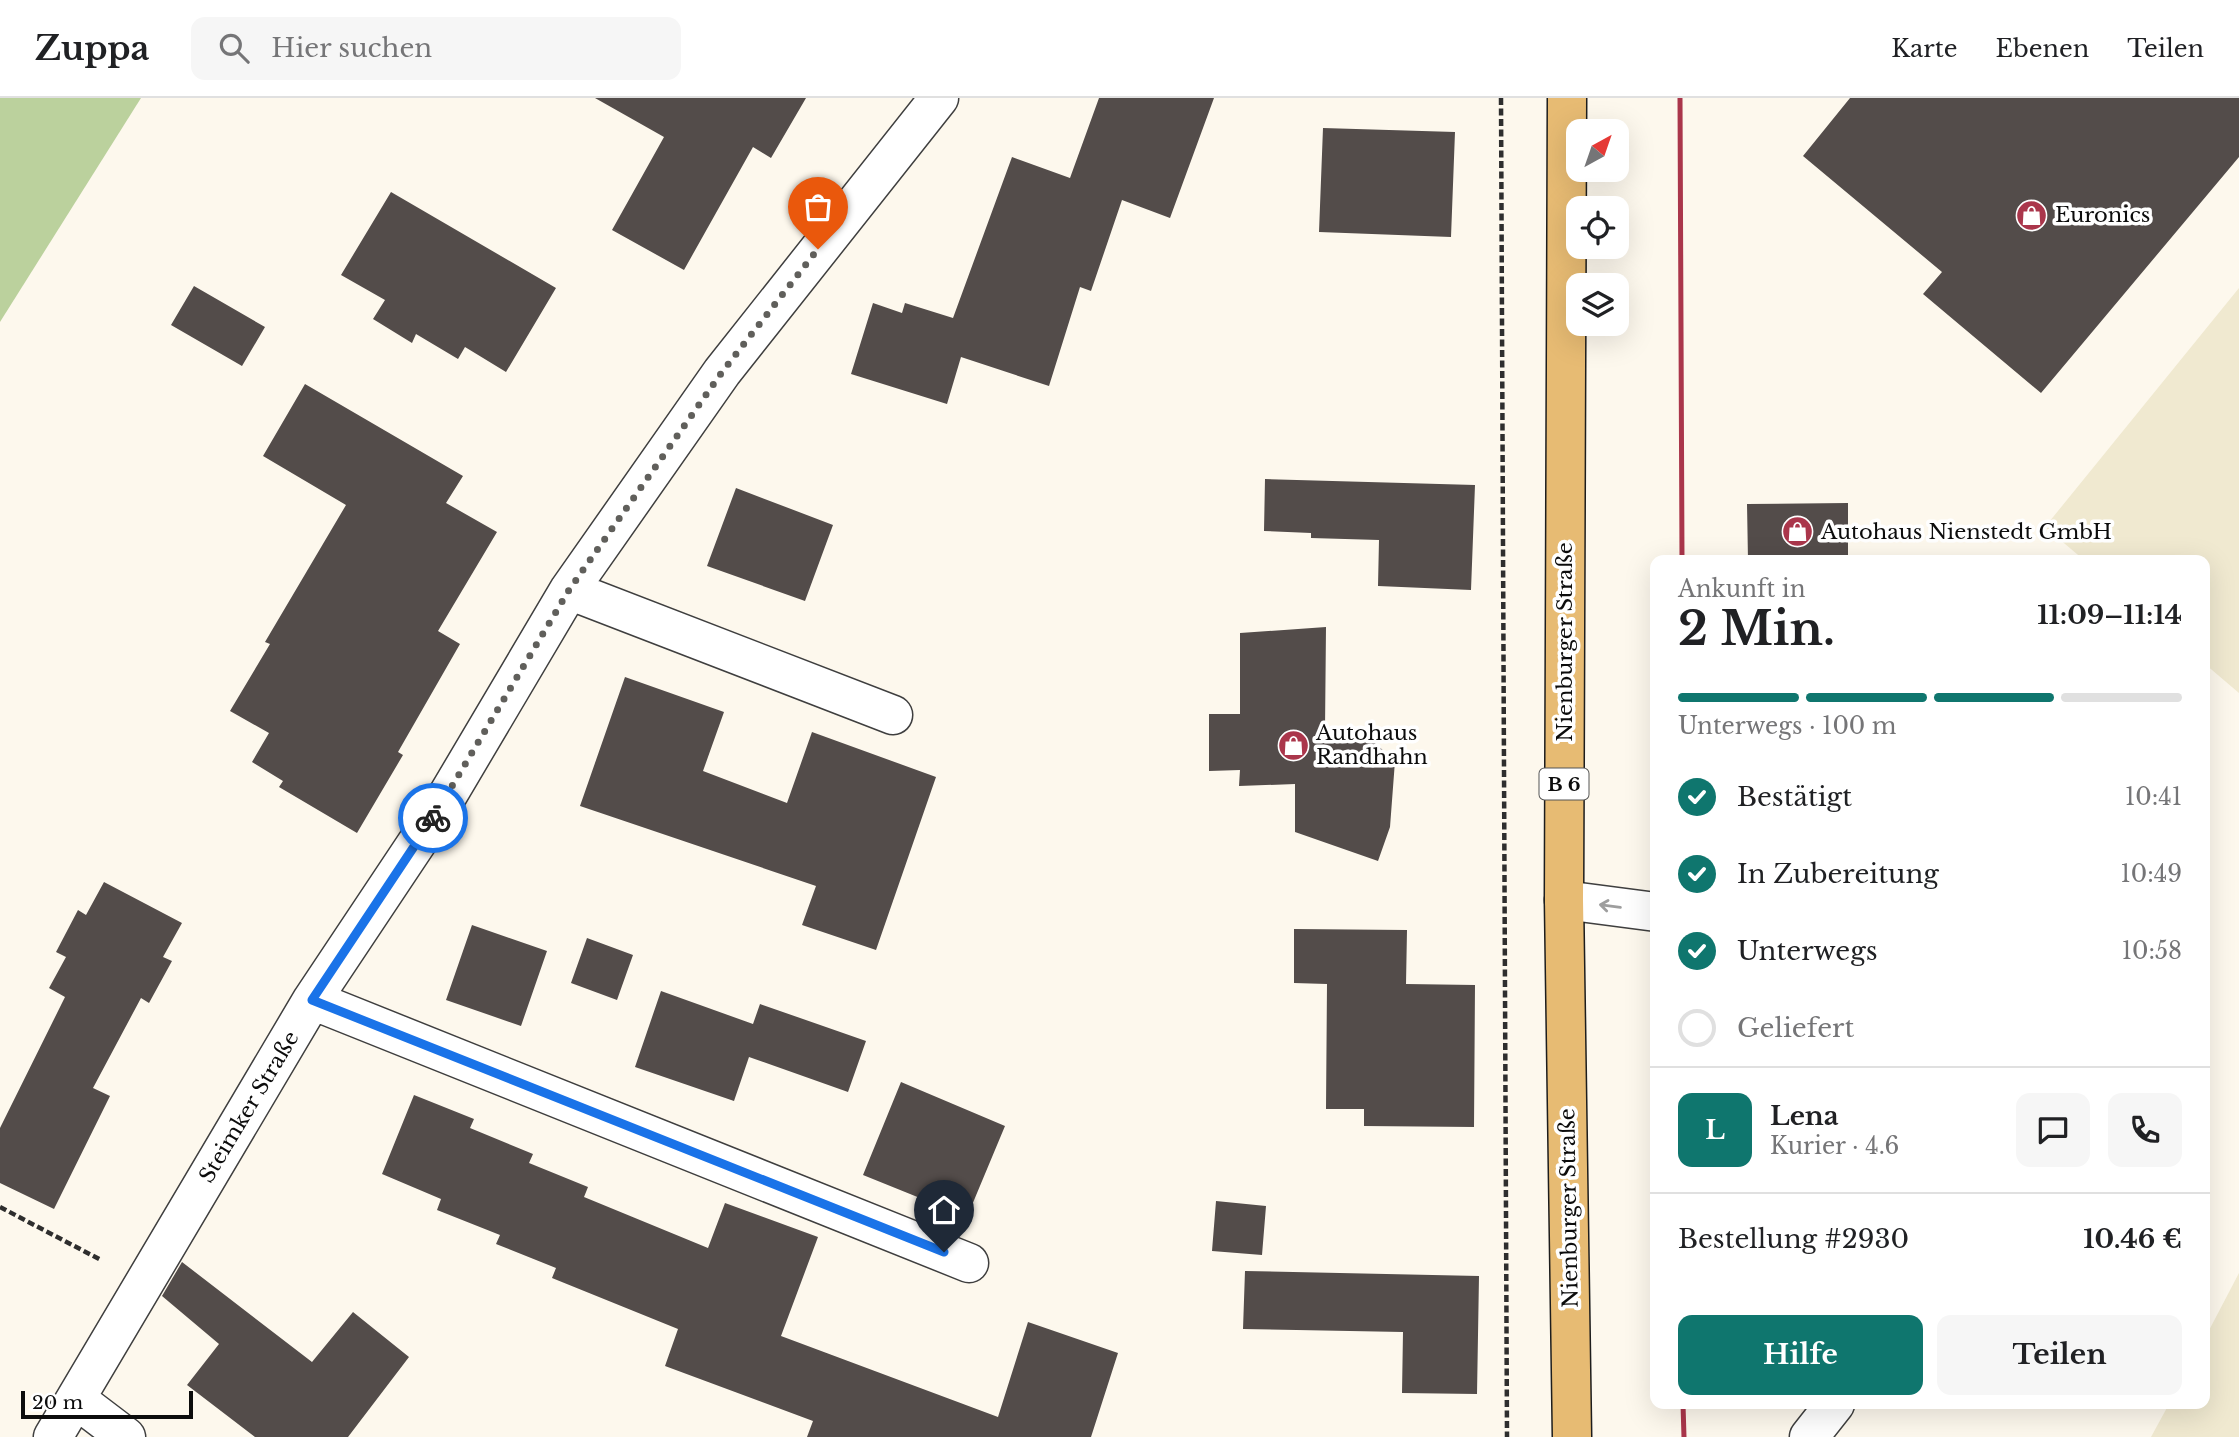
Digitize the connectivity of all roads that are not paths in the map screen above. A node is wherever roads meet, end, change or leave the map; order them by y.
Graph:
1 (939, 98) edge
2 (1567, 98) edge
3 (569, 590) junction
4 (893, 715) dead end
5 (1564, 900) junction
6 (1650, 911) edge
7 (312, 1000) junction
8 (969, 1262) dead end
9 (76, 1399) junction
10 (1831, 1409) edge
11 (53, 1437) edge
12 (126, 1437) edge
13 (1572, 1437) edge
14 (1809, 1437) edge

1 - 3 street, Steimker Straße
2 - 5 main road, Nienburger Straße / B 6
3 - 4 street
3 - 7 street, Steimker Straße
6 -> 5 street
5 - 13 main road, Nienburger Straße / B 6
7 - 8 street
7 - 9 street, Steimker Straße
9 - 11 street, Steimker Straße
9 - 12 street
10 - 14 street

